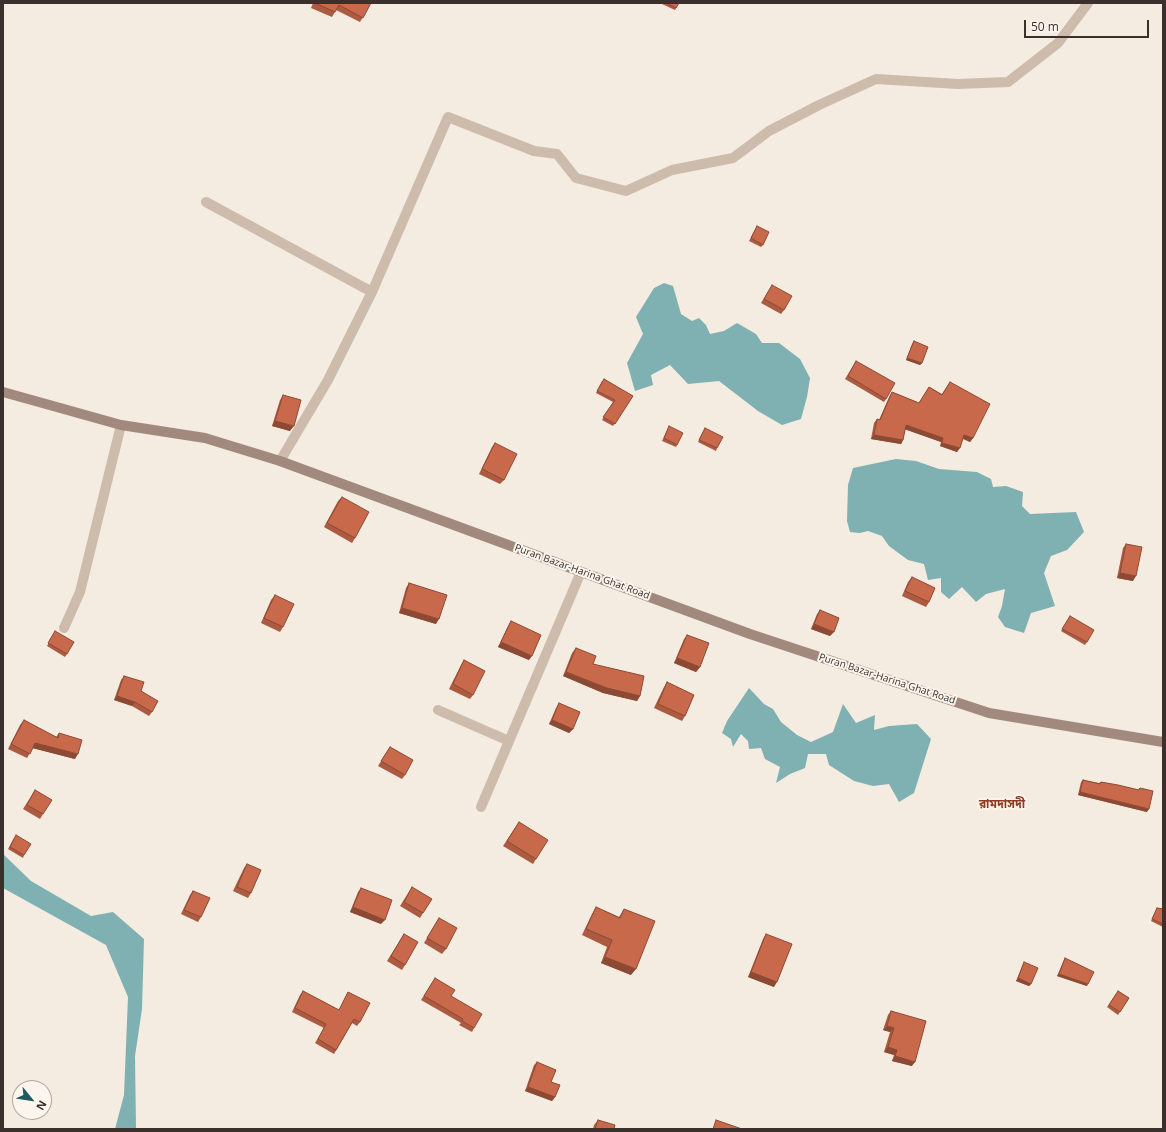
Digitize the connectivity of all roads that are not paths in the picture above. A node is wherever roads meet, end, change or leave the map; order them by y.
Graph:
1 (1088, 3) edge
2 (206, 202) dead end
3 (372, 292) junction
4 (3, 392) edge
5 (121, 425) junction
6 (280, 461) junction
7 (580, 572) junction
8 (64, 628) dead end
9 (438, 710) dead end
10 (509, 741) junction
11 (1163, 742) edge
12 (480, 807) dead end

1 - 3 street
2 - 3 street
3 - 6 street
4 - 5 main road, Puran Bazar-Harina Ghat Road
5 - 6 main road, Puran Bazar-Harina Ghat Road
5 - 8 street
6 - 7 main road, Puran Bazar-Harina Ghat Road
7 - 10 street
7 - 11 main road, Puran Bazar-Harina Ghat Road
9 - 10 street
10 - 12 street

